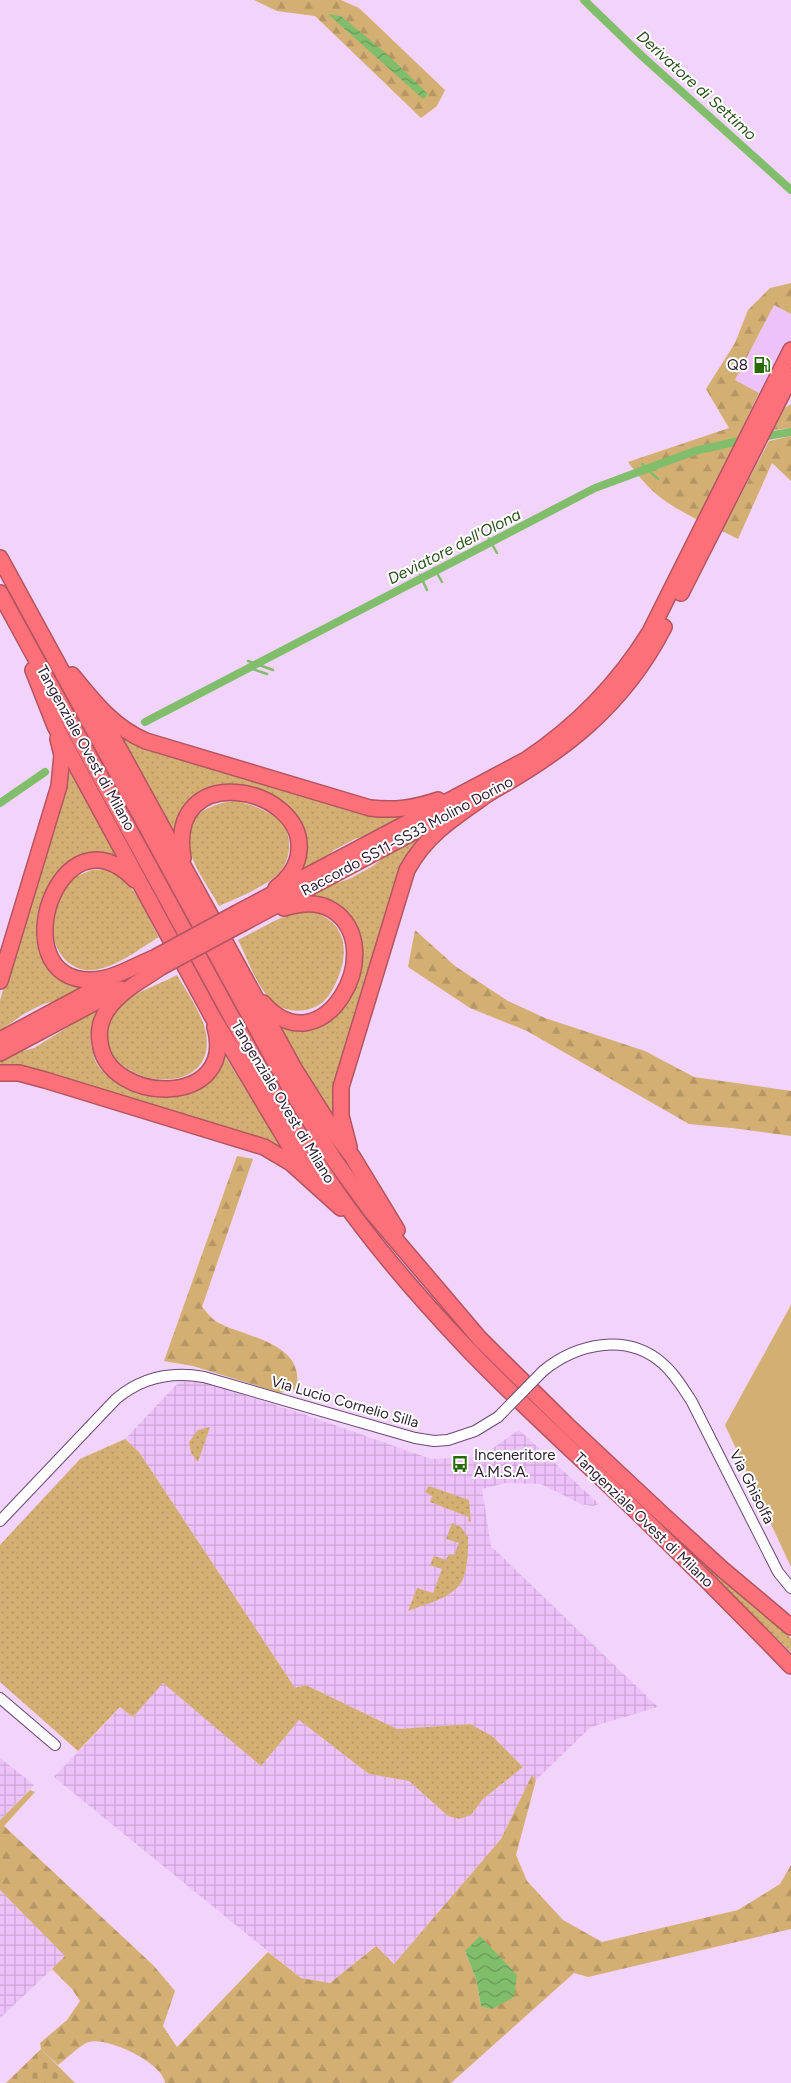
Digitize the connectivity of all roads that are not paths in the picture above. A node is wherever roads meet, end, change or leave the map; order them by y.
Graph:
1 (791, 350) edge
2 (791, 376) edge
3 (760, 425) junction
4 (0, 558) edge
5 (0, 593) edge
6 (9, 609) junction
7 (48, 644) junction
8 (94, 703) junction
9 (56, 726) junction
10 (489, 786) junction
11 (185, 866) junction
12 (144, 889) junction
13 (240, 918) junction
14 (159, 962) junction
15 (0, 981) edge
16 (254, 993) junction
17 (212, 1016) junction
18 (0, 1040) edge
19 (0, 1053) edge
20 (0, 1073) edge
21 (352, 1156) junction
22 (314, 1183) junction
23 (365, 1230) junction
24 (424, 1275) junction
25 (702, 1424) joint
26 (0, 1522) edge
27 (791, 1588) edge
28 (789, 1625) edge
29 (791, 1666) edge
30 (0, 1698) edge
31 (55, 1745) dead end

1 - 3 highway
2 - 3 highway
3 - 10 highway, Raccordo SS11-SS33 Molino Dorino
4 - 7 highway, Tangenziale Ovest di Milano
5 - 6 highway, Tangenziale Ovest di Milano
6 - 9 highway
6 - 23 highway, Tangenziale Ovest di Milano
7 - 8 highway
7 - 24 highway, Tangenziale Ovest di Milano
8 - 10 highway
8 - 11 highway
9 - 12 highway
9 - 15 highway
10 - 13 highway, Raccordo SS11-SS33 Molino Dorino
10 - 21 highway
11 - 13 highway
11 - 16 highway
12 - 14 highway
12 - 17 highway
13 - 14 highway, Raccordo SS11-SS33 Molino Dorino, bridge
13 - 16 highway
14 - 17 highway
14 - 18 highway, Raccordo SS11-SS33 Molino Dorino
14 - 19 highway, Raccordo SS11-SS33 Molino Dorino
16 - 21 highway
17 - 22 highway
20 - 22 highway
21 - 24 highway
22 - 23 highway
23 - 29 highway, Tangenziale Ovest di Milano
24 - 28 highway, Tangenziale Ovest di Milano
25 - 26 street, Via Lucio Cornelio Silla, bridge
25 - 27 street, Via Ghisolfa
30 - 31 street

